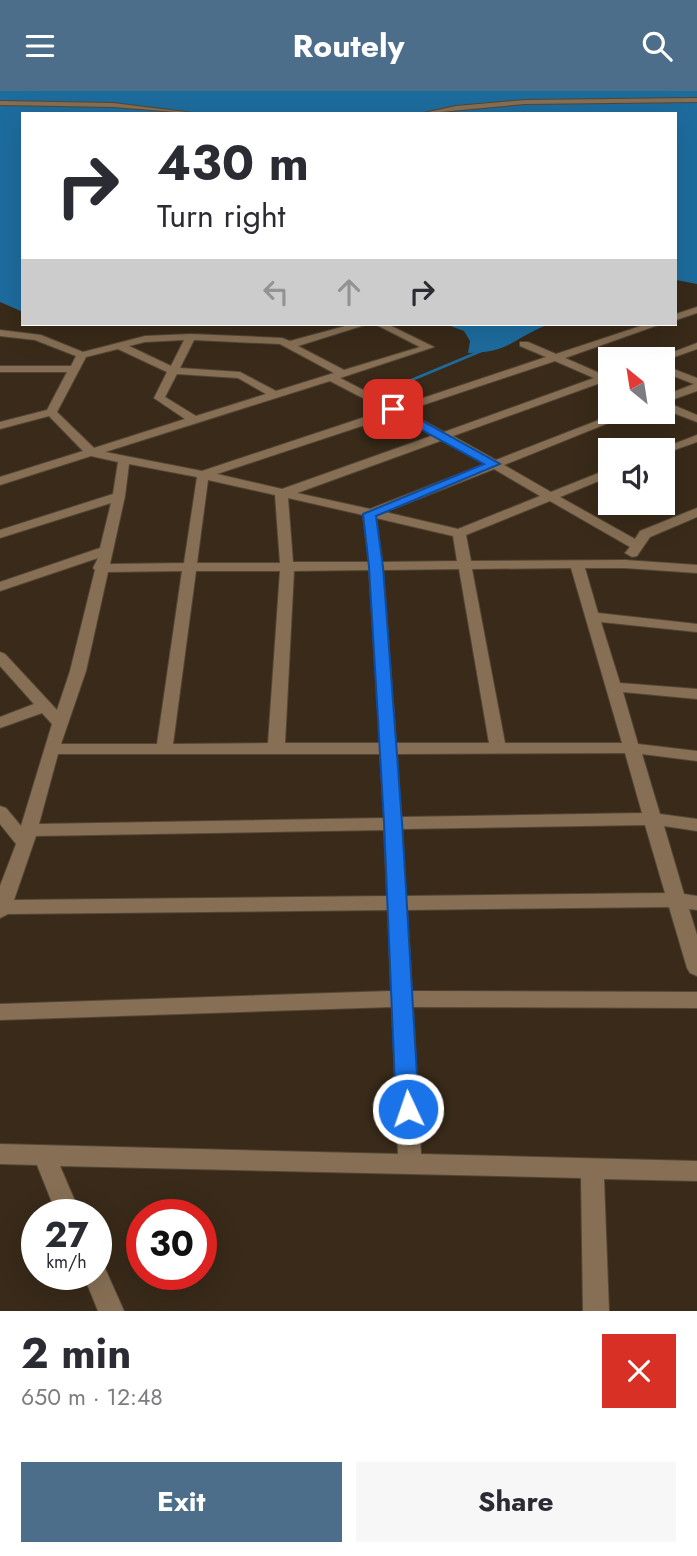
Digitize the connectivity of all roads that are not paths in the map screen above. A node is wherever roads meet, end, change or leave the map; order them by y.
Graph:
1 (697, 100) edge
2 (0, 103) edge
3 (180, 112) edge
4 (433, 112) edge
5 (697, 310) edge
6 (677, 317) edge
7 (356, 326) edge
8 (384, 326) edge
9 (650, 326) edge
10 (0, 333) edge
11 (191, 337) junction
12 (524, 344) dead end
13 (118, 345) junction
14 (289, 345) junction
15 (697, 346) edge
16 (676, 353) edge
17 (82, 355) junction
18 (554, 357) junction
19 (0, 369) edge
20 (74, 369) junction
21 (173, 371) junction
22 (676, 374) edge
23 (598, 375) edge
24 (338, 376) junction
25 (598, 382) edge
26 (697, 385) edge
27 (275, 395) junction
28 (676, 396) edge
29 (676, 408) edge
30 (393, 409) junction
31 (51, 412) junction
32 (697, 419) edge
33 (194, 420) junction
34 (600, 424) edge
35 (0, 426) edge
36 (442, 435) junction
37 (697, 437) edge
38 (675, 446) edge
39 (92, 453) junction
40 (124, 460) junction
41 (494, 464) junction
42 (203, 475) junction
43 (598, 477) edge
44 (0, 481) edge
45 (281, 495) junction
46 (119, 496) junction
47 (552, 496) junction
48 (369, 514) junction
49 (696, 514) edge
50 (459, 533) junction
51 (0, 534) edge
52 (638, 546) junction
53 (104, 551) junction
54 (625, 564) junction
55 (577, 566) junction
56 (287, 567) junction
57 (376, 567) junction
58 (465, 567) junction
59 (100, 568) junction
60 (188, 568) junction
61 (697, 569) edge
62 (0, 587) edge
63 (592, 617) junction
64 (697, 628) edge
65 (0, 657) edge
66 (613, 687) junction
67 (697, 694) edge
68 (45, 706) junction
69 (60, 722) junction
70 (0, 723) edge
71 (387, 748) junction
72 (498, 748) junction
73 (631, 748) junction
74 (51, 749) junction
75 (276, 749) junction
76 (164, 750) junction
77 (697, 756) edge
78 (0, 812) edge
79 (653, 819) junction
80 (393, 822) junction
81 (697, 825) edge
82 (27, 837) junction
83 (677, 900) junction
84 (697, 903) edge
85 (397, 904) junction
86 (0, 908) edge
87 (697, 968) edge
88 (402, 999) junction
89 (697, 1000) edge
90 (0, 1012) edge
91 (0, 1154) edge
92 (44, 1155) junction
93 (410, 1164) junction
94 (592, 1169) junction
95 (697, 1171) edge
96 (62, 1199) edge
97 (102, 1290) edge
98 (111, 1311) edge
99 (596, 1311) edge

1 - 4 street
2 - 3 street
5 - 6 street
7 - 14 street
8 - 24 street
9 - 18 street
10 - 17 street
11 - 13 street
11 - 14 street
11 - 21 street
12 - 18 street
13 - 17 street
13 - 21 street
14 - 24 street
15 - 16 street
17 - 20 street
18 - 23 street
18 - 30 street
19 - 20 street
20 - 31 street
21 - 27 street
21 - 33 street
22 - 26 street
24 - 27 street
24 - 30 street
25 - 36 street
26 - 28 street
27 - 33 street
29 - 32 street
30 - 36 street
30 - 42 street
31 - 35 street
31 - 39 street
33 - 39 street
34 - 41 street
36 - 41 street
36 - 45 street
37 - 38 street
39 - 40 street
39 - 44 street
40 - 42 street
40 - 46 street
41 - 47 street
41 - 48 street
42 - 45 street
42 - 60 street
43 - 47 street
45 - 48 street
45 - 56 street
46 - 51 street
46 - 53 street
47 - 50 street
47 - 52 street
48 - 50 street
48 - 57 street
49 - 52 street
50 - 58 street
52 - 54 street
53 - 59 street
53 - 62 street
54 - 55 street
54 - 61 street
55 - 58 street
55 - 63 street
56 - 57 street
56 - 60 street
56 - 75 street
57 - 58 street
57 - 71 street
58 - 72 street
59 - 60 street
59 - 69 street
60 - 76 street
63 - 64 street
63 - 66 street
65 - 68 street
66 - 67 street
66 - 73 street
68 - 69 street
68 - 70 street
69 - 74 street
71 - 72 street
71 - 75 street
71 - 80 street
72 - 73 street
73 - 77 street
73 - 79 street
74 - 76 street
74 - 82 street
75 - 76 street
78 - 82 street
79 - 80 street
79 - 81 street
79 - 83 street
80 - 82 street
80 - 85 street
82 - 86 street
83 - 84 street
83 - 85 street
83 - 87 street
85 - 86 street
85 - 88 street
88 - 89 street
88 - 90 street
88 - 93 street
91 - 92 street
92 - 93 street
92 - 96 street
93 - 94 street
94 - 95 street
94 - 99 street
97 - 98 street

